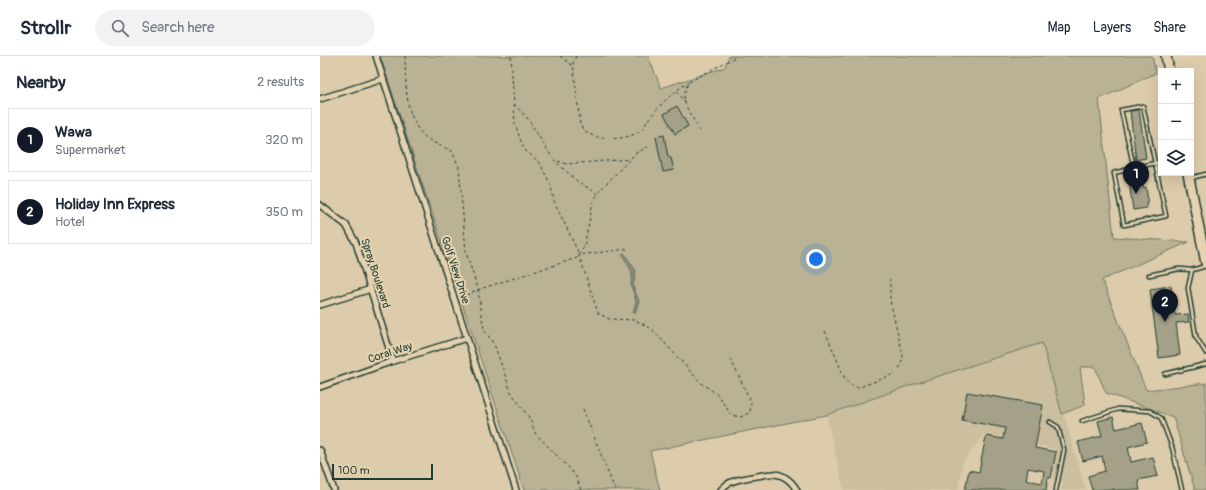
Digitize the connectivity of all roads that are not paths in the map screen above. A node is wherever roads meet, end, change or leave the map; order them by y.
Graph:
1 (376, 56) edge
2 (1166, 56) edge
3 (1168, 68) edge
4 (383, 79) junction
5 (320, 99) edge
6 (1158, 162) edge
7 (1155, 163) junction
8 (1134, 168) junction
9 (1206, 174) edge
10 (1194, 175) edge
11 (1189, 176) edge
12 (320, 205) edge
13 (325, 210) junction
14 (320, 215) edge
15 (1206, 265) edge
16 (1192, 270) junction
17 (1149, 275) dead end
18 (371, 289) junction
19 (320, 305) edge
20 (467, 338) junction
21 (1206, 353) edge
22 (393, 361) junction
23 (1206, 364) edge
24 (1165, 374) dead end
25 (320, 387) edge
26 (1082, 421) dead end
27 (1050, 422) dead end
28 (320, 450) edge
29 (326, 468) junction
30 (320, 470) edge
31 (334, 490) edge
32 (516, 490) edge
33 (721, 490) edge
34 (797, 490) edge
35 (1056, 490) edge
36 (1182, 490) edge

1 - 4 street, Golf View Drive
2 - 3 highway
4 - 5 street
4 - 20 street, Golf View Drive
6 - 7 lane
7 - 8 lane
7 - 8 lane
7 - 8 lane
9 - 10 lane
11 - 15 highway
12 - 13 street, Spray Boulevard
13 - 14 street
13 - 18 street, Spray Boulevard
15 - 16 lane
16 - 17 lane
16 - 21 lane
18 - 19 street
18 - 22 street, Spray Boulevard
20 - 22 street, Coral Way
20 - 32 street, Golf View Drive
22 - 25 street, Coral Way
23 - 24 lane
26 - 36 lane
27 - 35 lane
28 - 29 street
29 - 30 street
29 - 31 street
33 - 34 street

